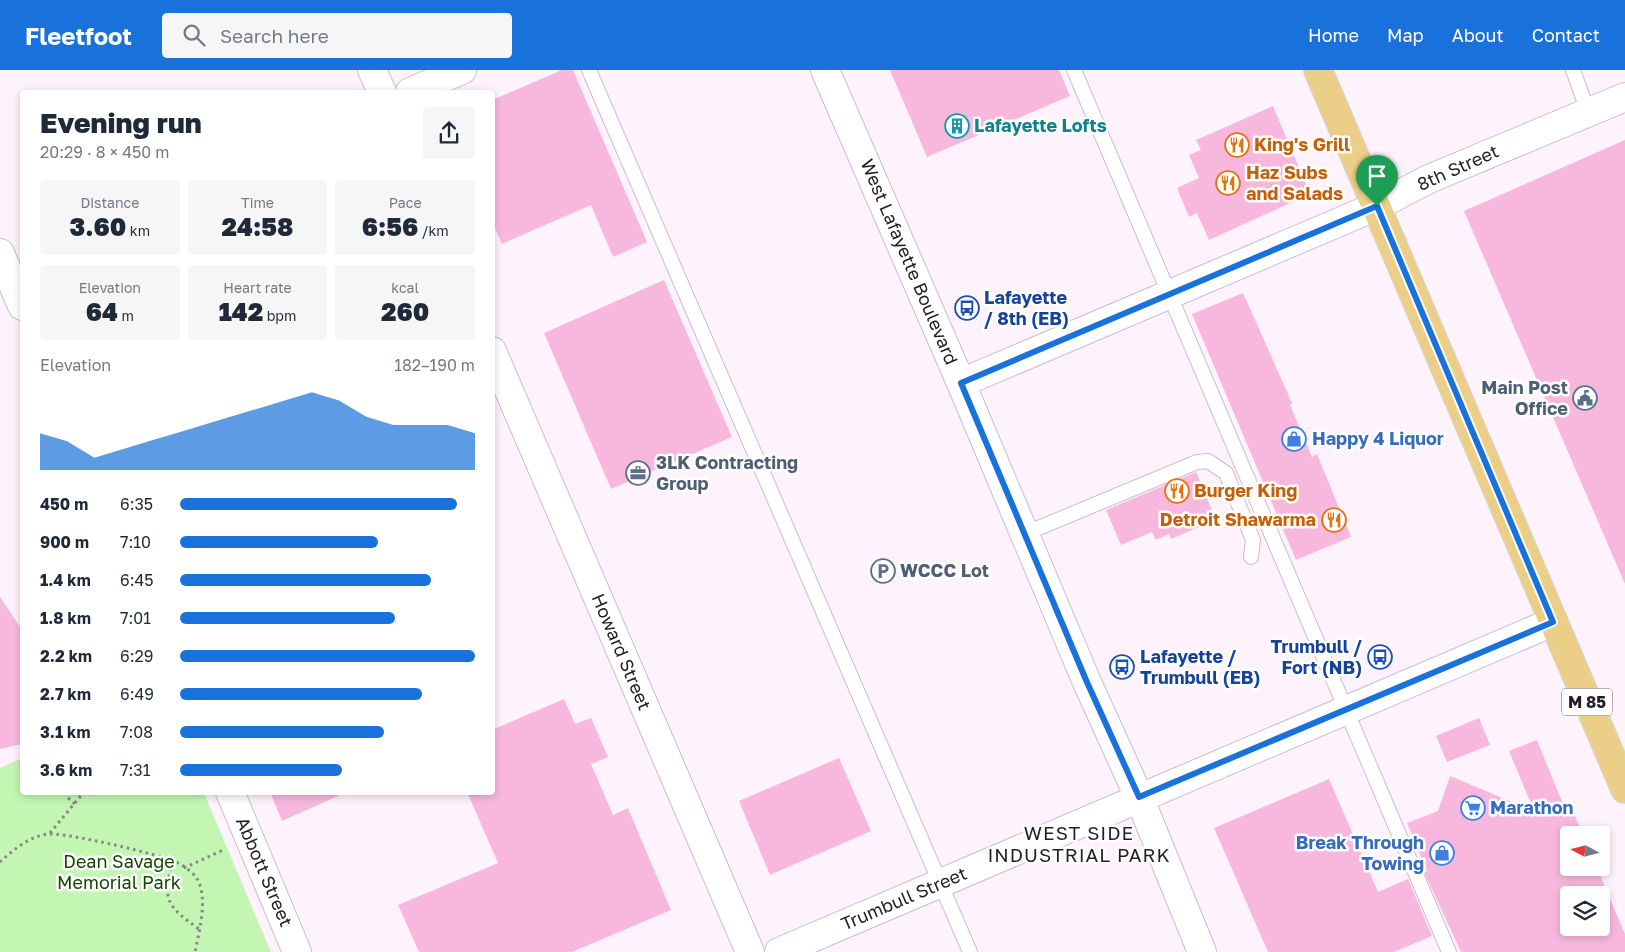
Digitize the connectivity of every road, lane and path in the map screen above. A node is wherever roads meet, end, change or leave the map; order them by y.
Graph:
1 (372, 70) edge
2 (462, 70) edge
3 (589, 70) edge
4 (825, 70) edge
5 (1074, 70) edge
6 (1318, 70) edge
7 (1573, 70) edge
8 (381, 90) edge
9 (415, 90) edge
10 (1625, 97) edge
11 (1588, 112) junction
12 (1377, 206) junction
13 (0, 253) edge
14 (1169, 294) junction
15 (20, 301) edge
16 (495, 358) edge
17 (961, 383) junction
18 (1024, 534) junction
19 (1251, 557) dead end
20 (1553, 622) junction
21 (1347, 710) junction
22 (1625, 789) edge
23 (82, 795) edge
24 (231, 795) edge
25 (1139, 797) junction
26 (68, 798) dead end
27 (75, 804) junction
28 (50, 833) junction
29 (223, 850) dead end
30 (0, 862) edge
31 (173, 862) junction
32 (184, 868) junction
33 (940, 885) junction
34 (200, 929) junction
35 (195, 952) edge
36 (297, 952) edge
37 (750, 952) edge
38 (779, 952) edge
39 (970, 952) edge
40 (1202, 952) edge
41 (1449, 952) edge

1 - 8 street
2 - 9 street
3 - 33 lane
4 - 17 street, West Lafayette Boulevard
5 - 14 lane
6 - 12 main road, M 85
7 - 11 lane
10 - 11 street, 8th Street
11 - 12 street, 8th Street
12 - 14 street, 8th Street
12 - 20 main road, M 85
13 - 15 street
14 - 17 street, 8th Street
14 - 21 lane
16 - 37 street, Howard Street
17 - 18 street, West Lafayette Boulevard
18 - 19 lane
18 - 25 street, West Lafayette Boulevard
20 - 21 street, Trumbull Street
20 - 22 main road, M 85
21 - 25 street, Trumbull Street
21 - 41 lane
23 - 27 path
24 - 36 street, Abbott Street
25 - 33 street, Trumbull Street
25 - 40 street, West Lafayette Boulevard
26 - 27 path
27 - 28 path
28 - 30 path
28 - 31 path
29 - 32 path
31 - 32 path
31 - 34 path
32 - 34 path
33 - 38 street, Trumbull Street
33 - 39 lane
34 - 35 path

